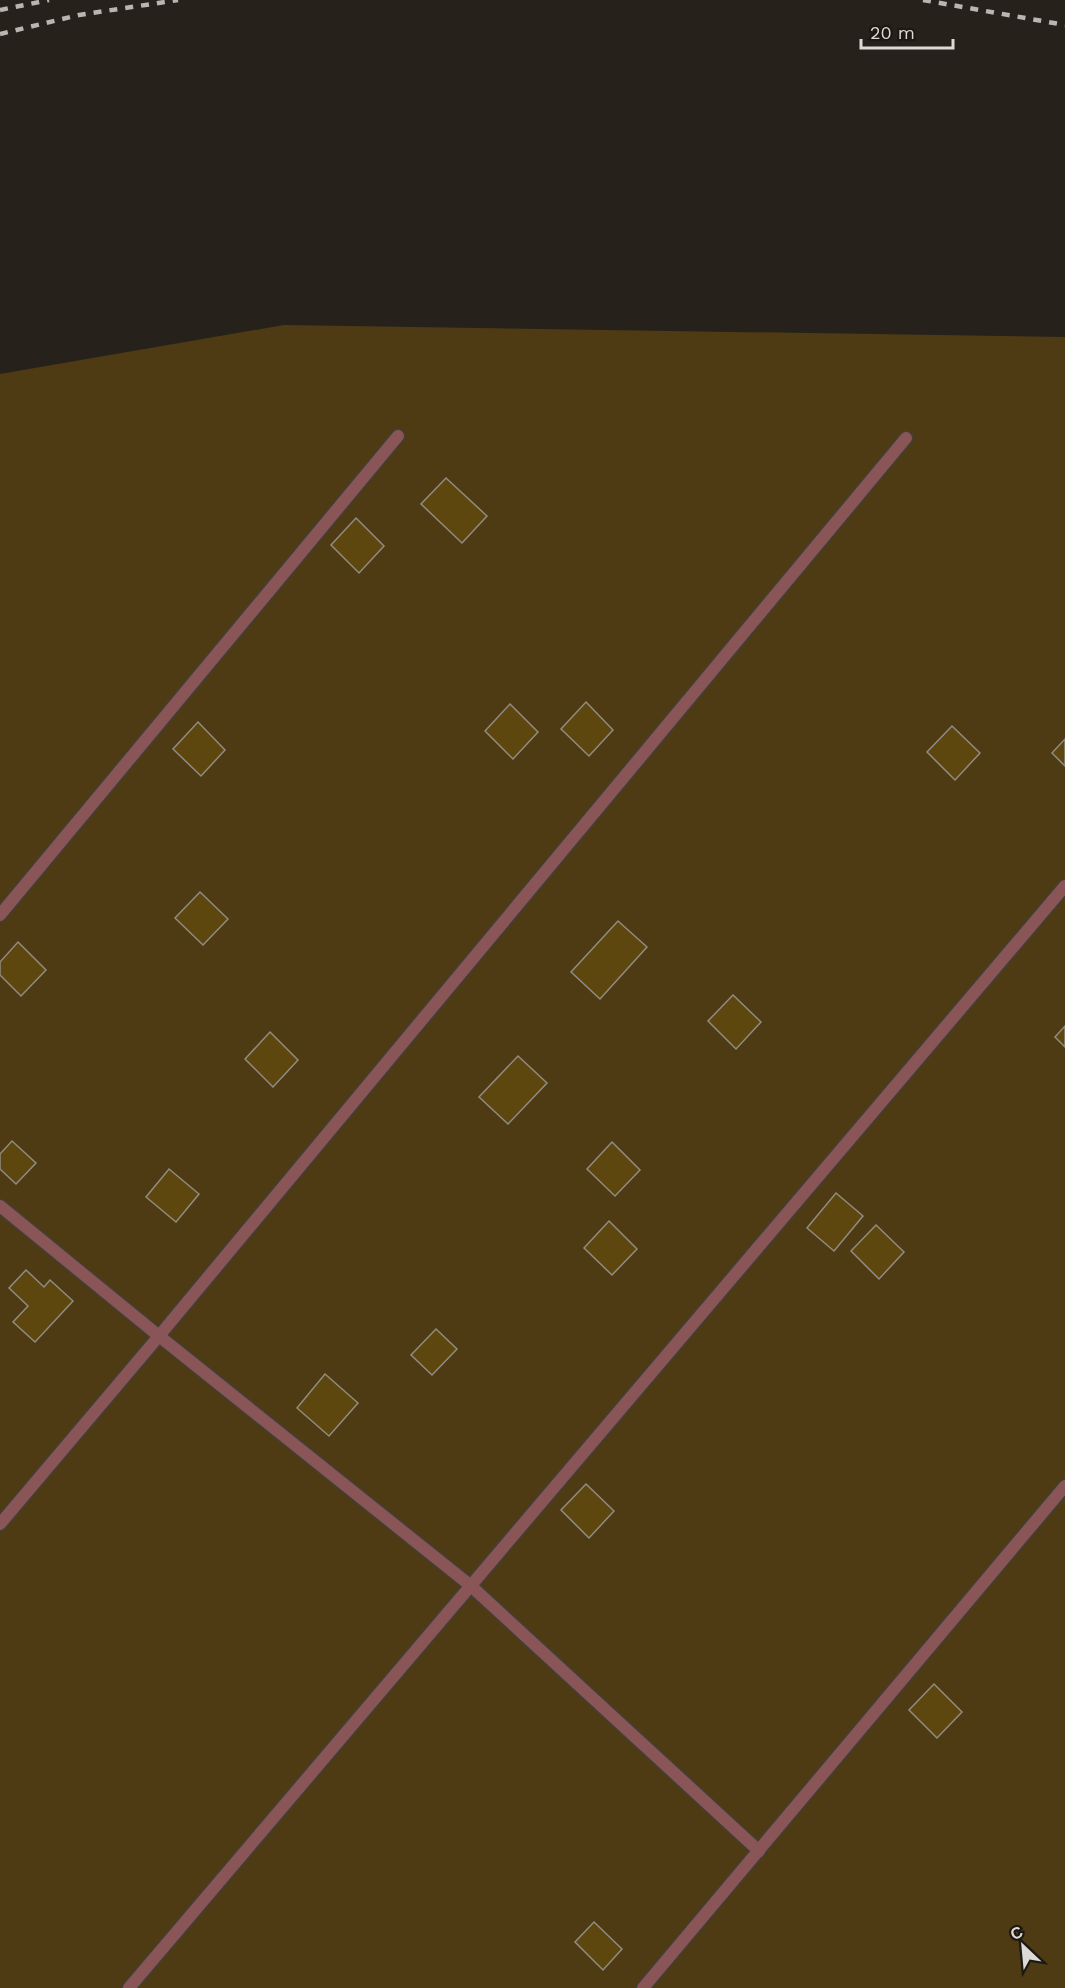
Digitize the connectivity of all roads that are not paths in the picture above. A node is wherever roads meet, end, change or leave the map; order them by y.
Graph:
1 (398, 436) dead end
2 (906, 438) dead end
3 (1065, 886) edge
4 (0, 915) edge
5 (0, 1206) edge
6 (159, 1336) junction
7 (1065, 1486) edge
8 (0, 1524) edge
9 (471, 1586) junction
10 (759, 1851) junction
11 (129, 1988) edge
12 (643, 1988) edge

1 - 4 lane
2 - 6 lane
3 - 9 lane
5 - 6 lane
6 - 8 lane
6 - 9 lane
7 - 10 lane
9 - 10 lane
9 - 11 lane
10 - 12 lane

